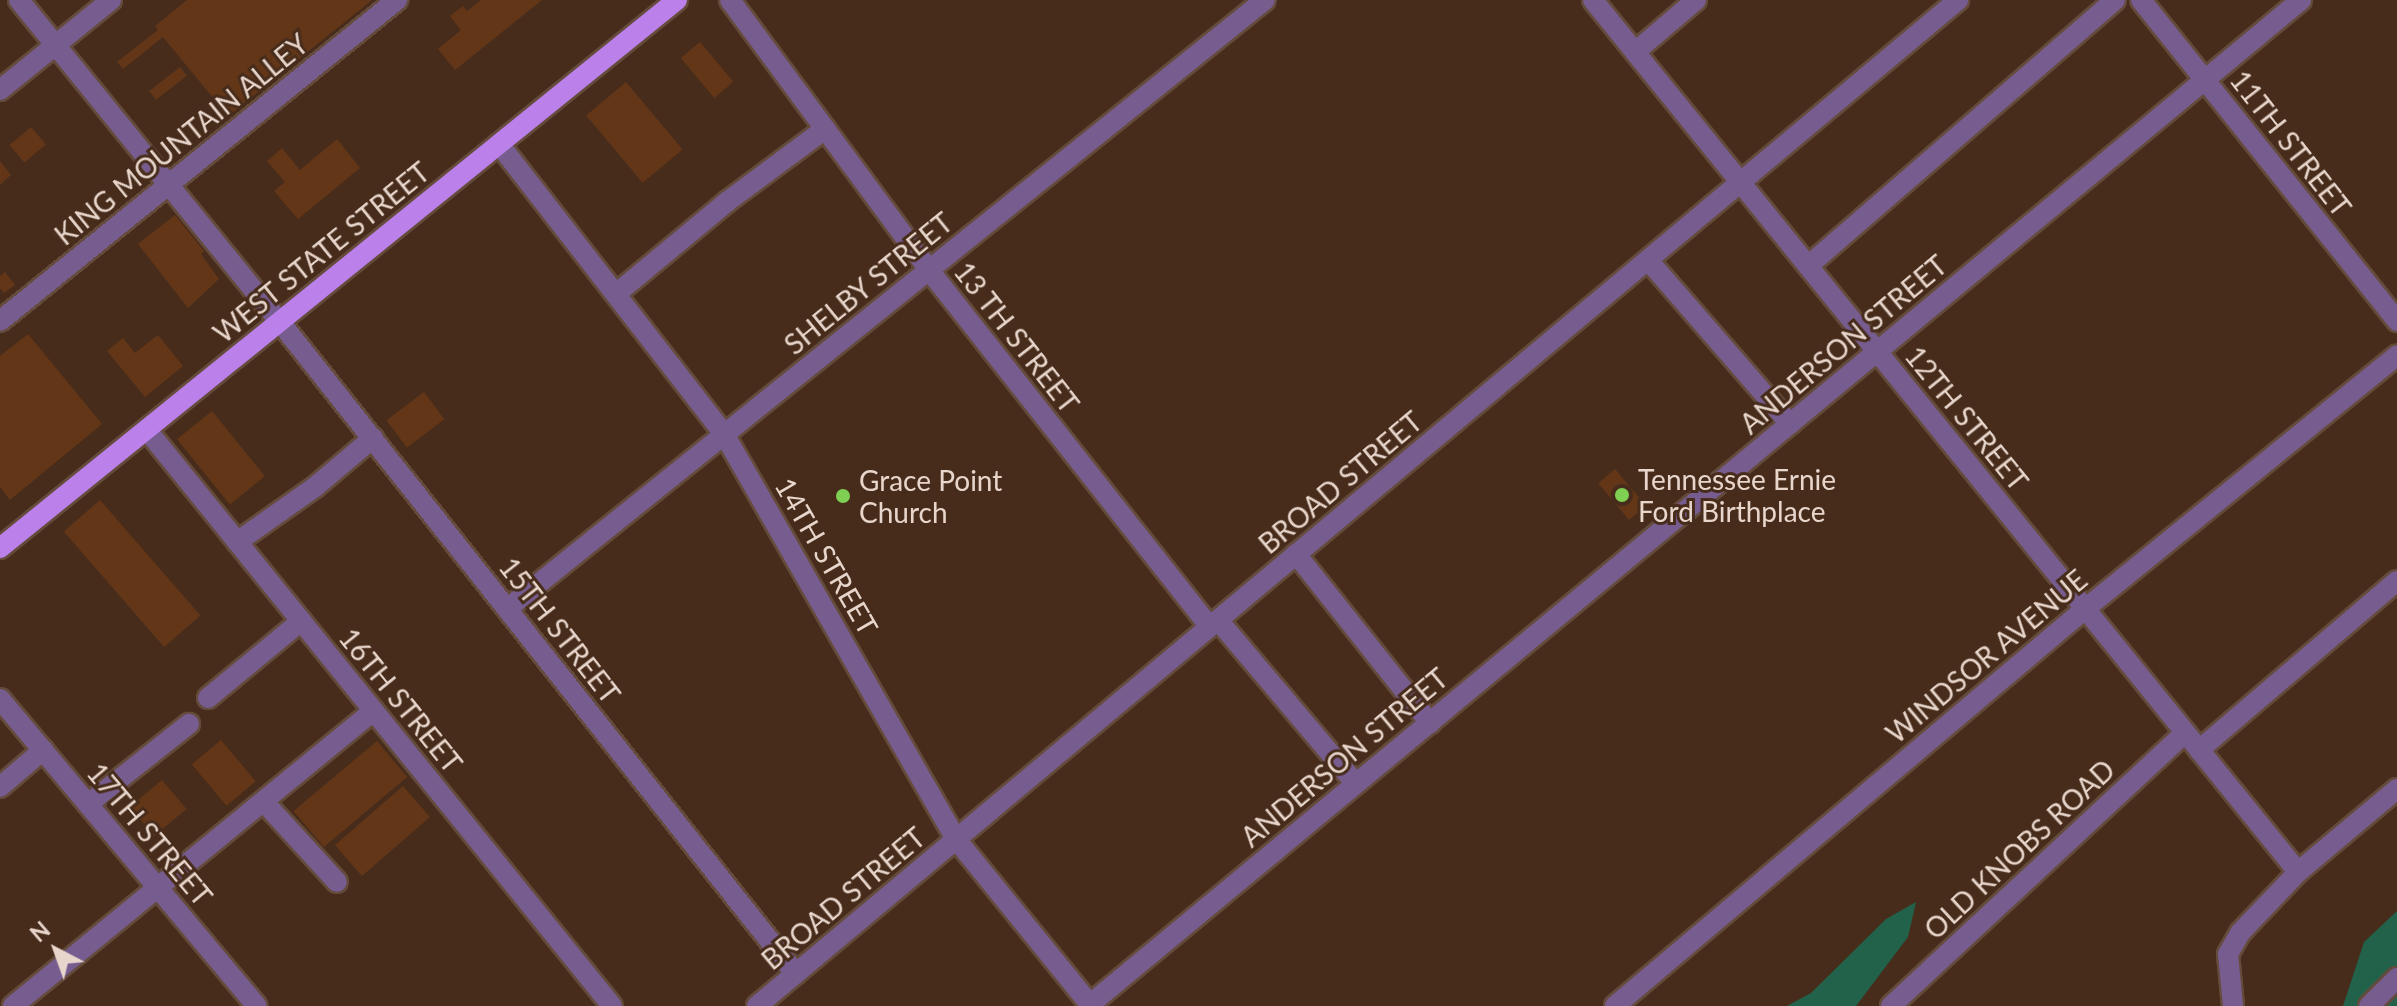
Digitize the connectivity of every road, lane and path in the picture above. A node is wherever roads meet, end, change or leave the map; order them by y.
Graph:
1 (19, 0) edge
2 (111, 0) edge
3 (397, 0) edge
4 (677, 0) edge
5 (730, 0) edge
6 (1265, 0) edge
7 (1593, 0) edge
8 (1696, 0) edge
9 (1958, 0) edge
10 (2115, 0) edge
11 (2141, 0) edge
12 (2301, 0) edge
13 (55, 45) junction
14 (1635, 52) junction
15 (2205, 79) junction
16 (0, 90) edge
17 (825, 129) junction
18 (499, 144) junction
19 (1740, 182) junction
20 (170, 184) junction
21 (1648, 260) junction
22 (1808, 266) junction
23 (929, 270) junction
24 (616, 294) junction
25 (0, 321) edge
26 (2397, 321) edge
27 (280, 322) junction
28 (1877, 352) junction
29 (2397, 355) edge
30 (1790, 424) junction
31 (147, 430) junction
32 (724, 434) junction
33 (373, 438) junction
34 (237, 542) junction
35 (0, 548) edge
36 (1296, 554) junction
37 (2397, 581) edge
38 (507, 609) junction
39 (2085, 609) junction
40 (301, 621) junction
41 (1214, 623) junction
42 (208, 698) dead end
43 (0, 699) edge
44 (374, 711) junction
45 (1430, 723) junction
46 (189, 724) dead end
47 (2185, 733) junction
48 (43, 750) junction
49 (2199, 750) junction
50 (1356, 784) junction
51 (0, 787) edge
52 (2397, 789) edge
53 (264, 802) junction
54 (88, 804) junction
55 (956, 839) junction
56 (2298, 872) junction
57 (337, 882) dead end
58 (158, 888) junction
59 (796, 974) junction
60 (2397, 978) edge
61 (13, 1006) edge
62 (257, 1006) edge
63 (612, 1006) edge
64 (757, 1006) edge
65 (1090, 1006) edge
66 (1615, 1006) edge
67 (1891, 1006) edge
68 (2233, 1006) edge
69 (2369, 1006) edge

1 - 13 street, 15TH STREET
2 - 13 street
3 - 20 street, KING MOUNTAIN ALLEY
4 - 18 main road, WEST STATE STREET
5 - 17 street, 13 TH STREET
6 - 23 street, SHELBY STREET
7 - 14 street, 12TH STREET
8 - 14 street
9 - 19 street, BROAD STREET
10 - 22 street
11 - 15 street, 11TH STREET
12 - 15 street, ANDERSON STREET
13 - 16 street
13 - 20 street, 15TH STREET
14 - 19 street, 12TH STREET
15 - 26 street, 11TH STREET
15 - 28 street, ANDERSON STREET
17 - 23 street, 13 TH STREET
17 - 24 street
18 - 24 street, 14TH STREET
18 - 27 main road, WEST STATE STREET
19 - 21 street, BROAD STREET
19 - 22 street, 12TH STREET
20 - 25 street, KING MOUNTAIN ALLEY
20 - 27 street, 15TH STREET
21 - 30 street
21 - 36 street, BROAD STREET
22 - 28 street, 12TH STREET
23 - 32 street, SHELBY STREET
23 - 41 street, 13 TH STREET
24 - 32 street, 14TH STREET
27 - 31 main road, WEST STATE STREET
27 - 33 street, 15TH STREET
28 - 30 street, ANDERSON STREET
28 - 39 street, 12TH STREET
29 - 39 street, WINDSOR AVENUE
30 - 45 street, ANDERSON STREET
31 - 34 street, 16TH STREET
31 - 35 main road, WEST STATE STREET
32 - 38 street, SHELBY STREET
32 - 55 street, 14TH STREET
33 - 34 street
33 - 38 street, 15TH STREET
34 - 40 street, 16TH STREET
36 - 41 street, BROAD STREET
36 - 45 street
37 - 49 street
38 - 59 street, 15TH STREET
39 - 47 street, 12TH STREET
39 - 66 street, WINDSOR AVENUE
40 - 42 street
40 - 44 street, 16TH STREET
41 - 50 street, 13 TH STREET
41 - 55 street, BROAD STREET
43 - 48 street, 17TH STREET
44 - 53 street
44 - 63 street, 16TH STREET
45 - 50 street, ANDERSON STREET
46 - 54 street
47 - 49 street, 12TH STREET
47 - 67 street, OLD KNOBS ROAD
48 - 51 street
48 - 54 street, 17TH STREET
49 - 56 street, 12TH STREET
50 - 65 street, ANDERSON STREET
52 - 56 street
53 - 57 street
53 - 58 street
54 - 58 street, 17TH STREET
55 - 59 street, BROAD STREET
55 - 65 street, 14TH STREET
56 - 68 street
58 - 61 street
58 - 62 street, 17TH STREET
59 - 64 street, BROAD STREET
60 - 69 street

